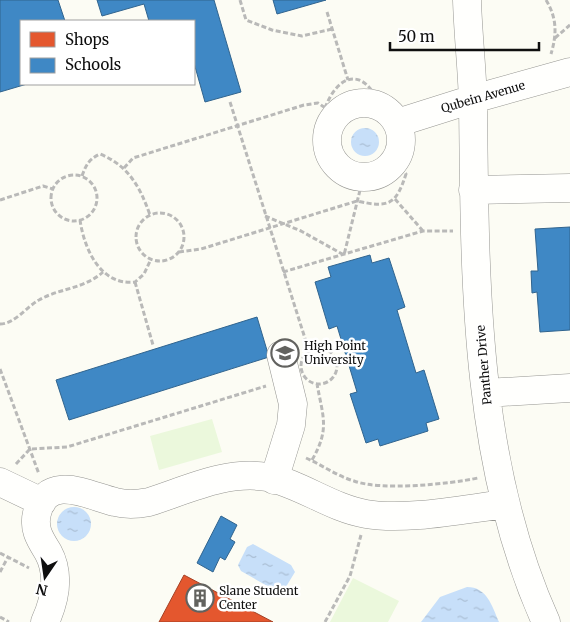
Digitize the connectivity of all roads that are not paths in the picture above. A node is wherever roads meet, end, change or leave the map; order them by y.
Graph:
1 (467, 0) edge
2 (559, 60) edge
3 (472, 99) junction
4 (389, 115) junction
5 (570, 188) edge
6 (473, 190) junction
7 (291, 369) road end
8 (570, 388) edge
9 (486, 392) junction
10 (7, 474) edge
11 (274, 480) junction
12 (44, 500) junction
13 (506, 504) junction
14 (44, 622) edge
15 (546, 622) edge

1 - 3 street, Panther Drive
2 - 3 street, Qubein Avenue
3 - 4 street, Qubein Avenue
3 - 6 street, Panther Drive
4 - 4 street, Qubein Avenue
5 - 6 street
6 - 9 street, Panther Drive
7 - 11 street
8 - 9 street
9 - 13 street, Panther Drive
10 - 12 street
11 - 12 street
11 - 13 street
12 - 14 street
13 - 15 street, Panther Drive

